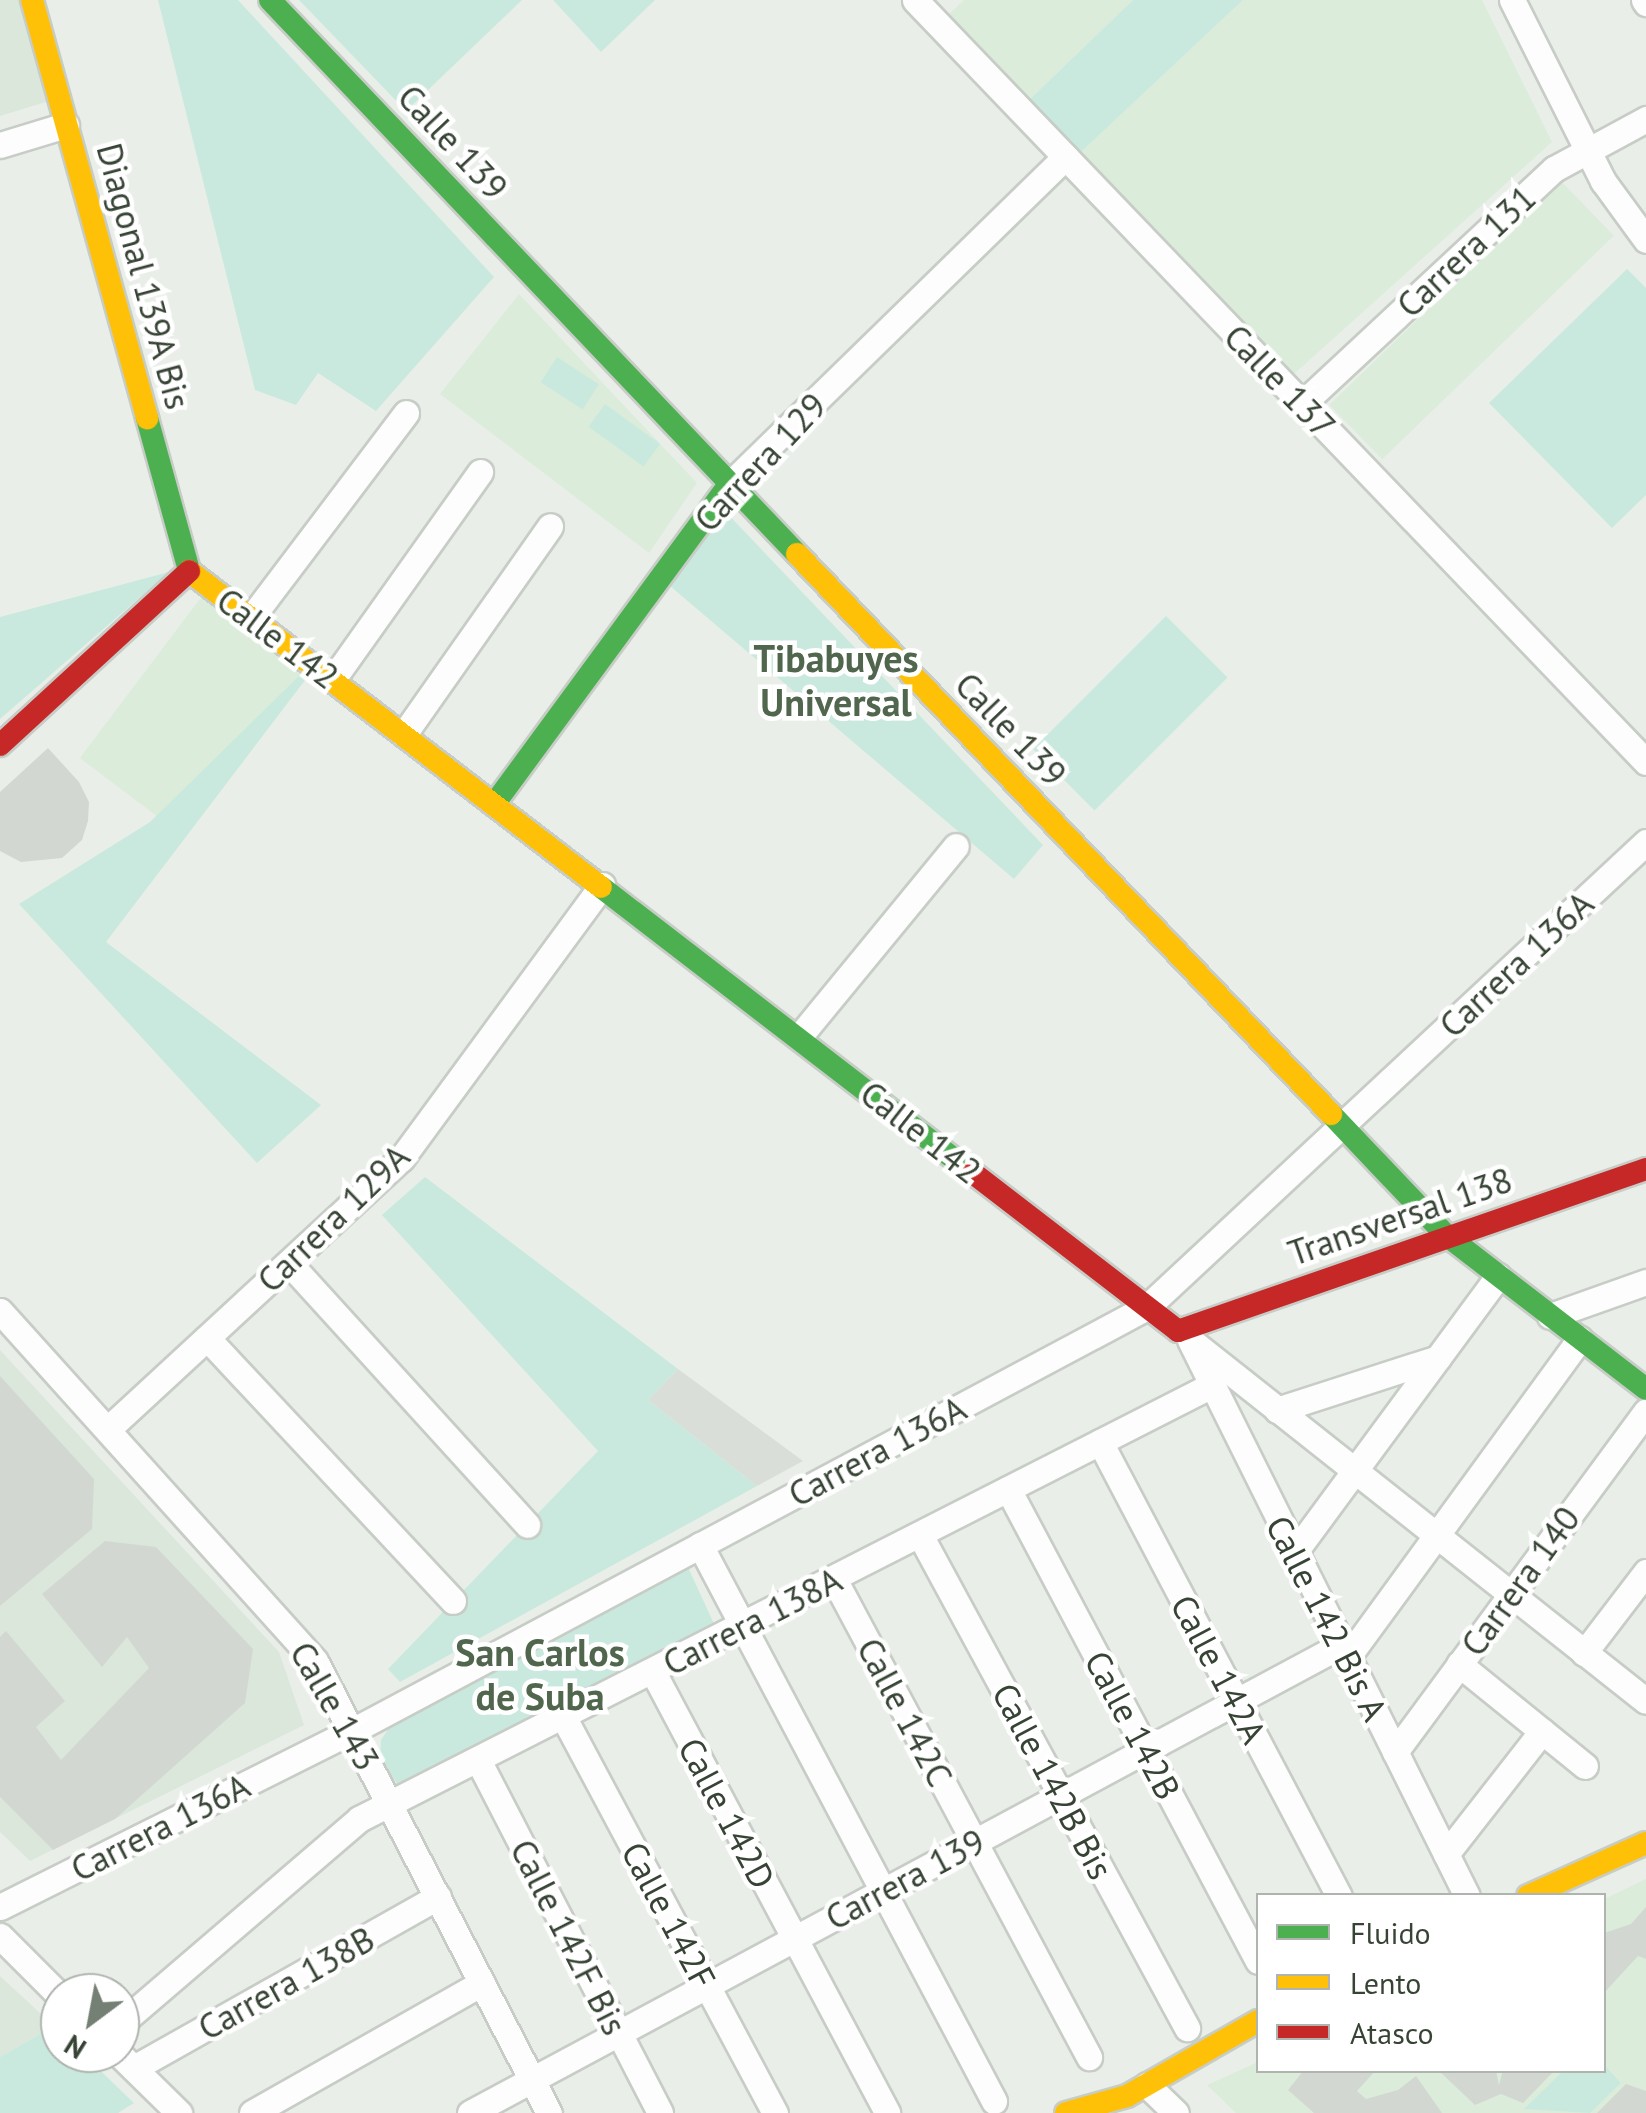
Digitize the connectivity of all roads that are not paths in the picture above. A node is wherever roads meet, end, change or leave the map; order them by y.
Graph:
1 (32, 0) edge
2 (270, 0) edge
3 (914, 0) edge
4 (1512, 0) edge
5 (1646, 119) edge
6 (66, 125) junction
7 (0, 145) edge
8 (1588, 150) junction
9 (1065, 157) junction
10 (1646, 238) edge
11 (1302, 404) junction
12 (406, 414) dead end
13 (480, 472) dead end
14 (729, 485) junction
15 (550, 526) dead end
16 (189, 571) junction
17 (252, 618) junction
18 (332, 680) junction
19 (404, 734) junction
20 (0, 745) edge
21 (1646, 762) edge
22 (496, 803) junction
23 (1646, 842) edge
24 (956, 846) dead end
25 (602, 885) junction
26 (799, 1037) junction
27 (1342, 1126) junction
28 (1646, 1170) edge
29 (1446, 1236) junction
30 (288, 1263) junction
31 (1498, 1276) junction
32 (1646, 1282) edge
33 (1147, 1307) junction
34 (0, 1311) edge
35 (1550, 1316) junction
36 (1184, 1336) junction
37 (207, 1338) junction
38 (1580, 1339) junction
39 (1438, 1358) junction
40 (1210, 1386) junction
41 (1646, 1389) edge
42 (1278, 1410) junction
43 (1646, 1411) edge
44 (108, 1430) junction
45 (1100, 1442) junction
46 (1355, 1471) junction
47 (1008, 1490) junction
48 (527, 1525) dead end
49 (920, 1534) junction
50 (1437, 1536) junction
51 (700, 1545) junction
52 (1294, 1553) junction
53 (1646, 1572) edge
54 (834, 1579) junction
55 (1510, 1594) junction
56 (453, 1602) dead end
57 (742, 1626) junction
58 (1344, 1652) junction
59 (1584, 1653) junction
60 (1459, 1664) junction
61 (652, 1672) junction
62 (1236, 1700) junction
63 (1646, 1701) edge
64 (564, 1718) junction
65 (352, 1730) junction
66 (1542, 1731) junction
67 (1146, 1749) junction
68 (1394, 1752) junction
69 (478, 1760) junction
70 (1585, 1766) dead end
71 (1061, 1795) junction
72 (389, 1802) junction
73 (974, 1842) junction
74 (1646, 1843) edge
75 (1446, 1854) junction
76 (883, 1892) junction
77 (1337, 1893) edge
78 (1466, 1893) edge
79 (1535, 1893) edge
80 (6, 1896) edge
81 (438, 1897) junction
82 (0, 1936) edge
83 (795, 1940) junction
84 (1256, 1956) edge
85 (40, 1976) edge
86 (482, 1983) junction
87 (708, 1987) junction
88 (140, 2006) edge
89 (1256, 2023) edge
90 (1186, 2028) dead end
91 (619, 2035) junction
92 (140, 2054) edge
93 (1089, 2057) dead end
94 (138, 2073) edge
95 (533, 2082) junction
96 (1148, 2085) junction
97 (994, 2101) dead end
98 (179, 2113) edge
99 (252, 2113) edge
100 (470, 2113) edge
101 (549, 2113) edge
102 (660, 2113) edge
103 (774, 2113) edge
104 (887, 2113) edge
105 (1066, 2113) edge
106 (1176, 2113) edge

1 - 6 street, Diagonal 139A Bis
2 - 14 street, Calle 139
3 - 9 street, Calle 137
4 - 8 street
5 - 8 street, Carrera 131
6 - 7 street
6 - 16 street, Diagonal 139A Bis
8 - 10 street
8 - 11 street, Carrera 131
9 - 11 street, Calle 137
9 - 14 street, Carrera 129
11 - 21 street, Calle 137
12 - 17 street
13 - 18 street
14 - 22 street, Carrera 129
14 - 27 street, Calle 139
15 - 19 street
16 - 17 street, Calle 142
16 - 20 street
17 - 18 street, Calle 142
18 - 19 street, Calle 142
19 - 22 street, Calle 142
22 - 25 street, Calle 142
23 - 27 street, Carrera 136A
24 - 26 street
25 - 26 street, Calle 142
25 - 30 street, Carrera 129A
26 - 33 street, Calle 142
27 - 29 street, Calle 139
27 - 33 street, Carrera 136A
28 - 29 street, Transversal 138
29 - 31 street, Calle 139
29 - 36 street, Transversal 138
30 - 37 street, Carrera 129A
30 - 48 street
31 - 35 street, Calle 139
31 - 39 street
32 - 35 street
33 - 36 street, Calle 142
33 - 51 street, Carrera 136A
34 - 44 street, Calle 143
35 - 38 street, Calle 139
36 - 40 street, Calle 142 Bis A
36 - 42 street, Calle 142
37 - 44 street, Carrera 129A
37 - 56 street
38 - 41 street, Calle 139
38 - 50 street, Carrera 139
39 - 42 street
39 - 46 street
40 - 45 street, Carrera 138A
40 - 52 street, Calle 142 Bis A
42 - 46 street, Calle 142
43 - 55 street, Carrera 140
44 - 65 street, Calle 143
45 - 47 street, Carrera 138A
45 - 62 street, Calle 142A
46 - 50 street, Calle 142
46 - 52 street
47 - 49 street, Carrera 138A
47 - 67 street, Calle 142B
49 - 54 street, Carrera 138A
49 - 71 street, Calle 142B Bis
50 - 55 street, Calle 142
50 - 58 street, Carrera 139
51 - 57 street
51 - 65 street, Carrera 136A
52 - 58 street, Calle 142 Bis A
53 - 59 street
54 - 57 street, Carrera 138A
54 - 73 street, Calle 142C
55 - 59 street, Calle 142
55 - 60 street, Carrera 140
57 - 61 street, Carrera 138A
57 - 76 street
58 - 62 street, Carrera 139
58 - 68 street, Calle 142 Bis A
59 - 63 street, Calle 142
60 - 66 street
60 - 68 street, Carrera 140
61 - 64 street, Carrera 138A
61 - 83 street, Calle 142D
62 - 67 street, Carrera 139
62 - 77 street, Calle 142A
64 - 69 street, Carrera 138A
64 - 87 street, Calle 142F
65 - 72 street, Calle 143
65 - 80 street, Carrera 136A
66 - 70 street
66 - 75 street
67 - 71 street, Carrera 139
67 - 84 street, Calle 142B
68 - 75 street, Calle 142 Bis A
69 - 72 street, Carrera 138A
69 - 91 street, Calle 142F Bis
71 - 73 street, Carrera 139
71 - 90 street, Calle 142B Bis
72 - 81 street, Calle 143
72 - 88 street, Carrera 138A
73 - 76 street, Carrera 139
73 - 93 street, Calle 142C
74 - 79 street
75 - 78 street, Calle 142 Bis A
76 - 83 street, Carrera 139
76 - 97 street
81 - 86 street, Calle 143
81 - 92 street, Carrera 138B
82 - 85 street
83 - 87 street, Carrera 139
83 - 104 street, Calle 142D
86 - 95 street, Calle 143
86 - 99 street
87 - 91 street, Carrera 139
87 - 103 street, Calle 142F
89 - 96 street
91 - 95 street, Carrera 139
91 - 102 street, Calle 142F Bis
94 - 98 street
95 - 100 street, Carrera 139
95 - 101 street, Calle 143
96 - 105 street
96 - 106 street

